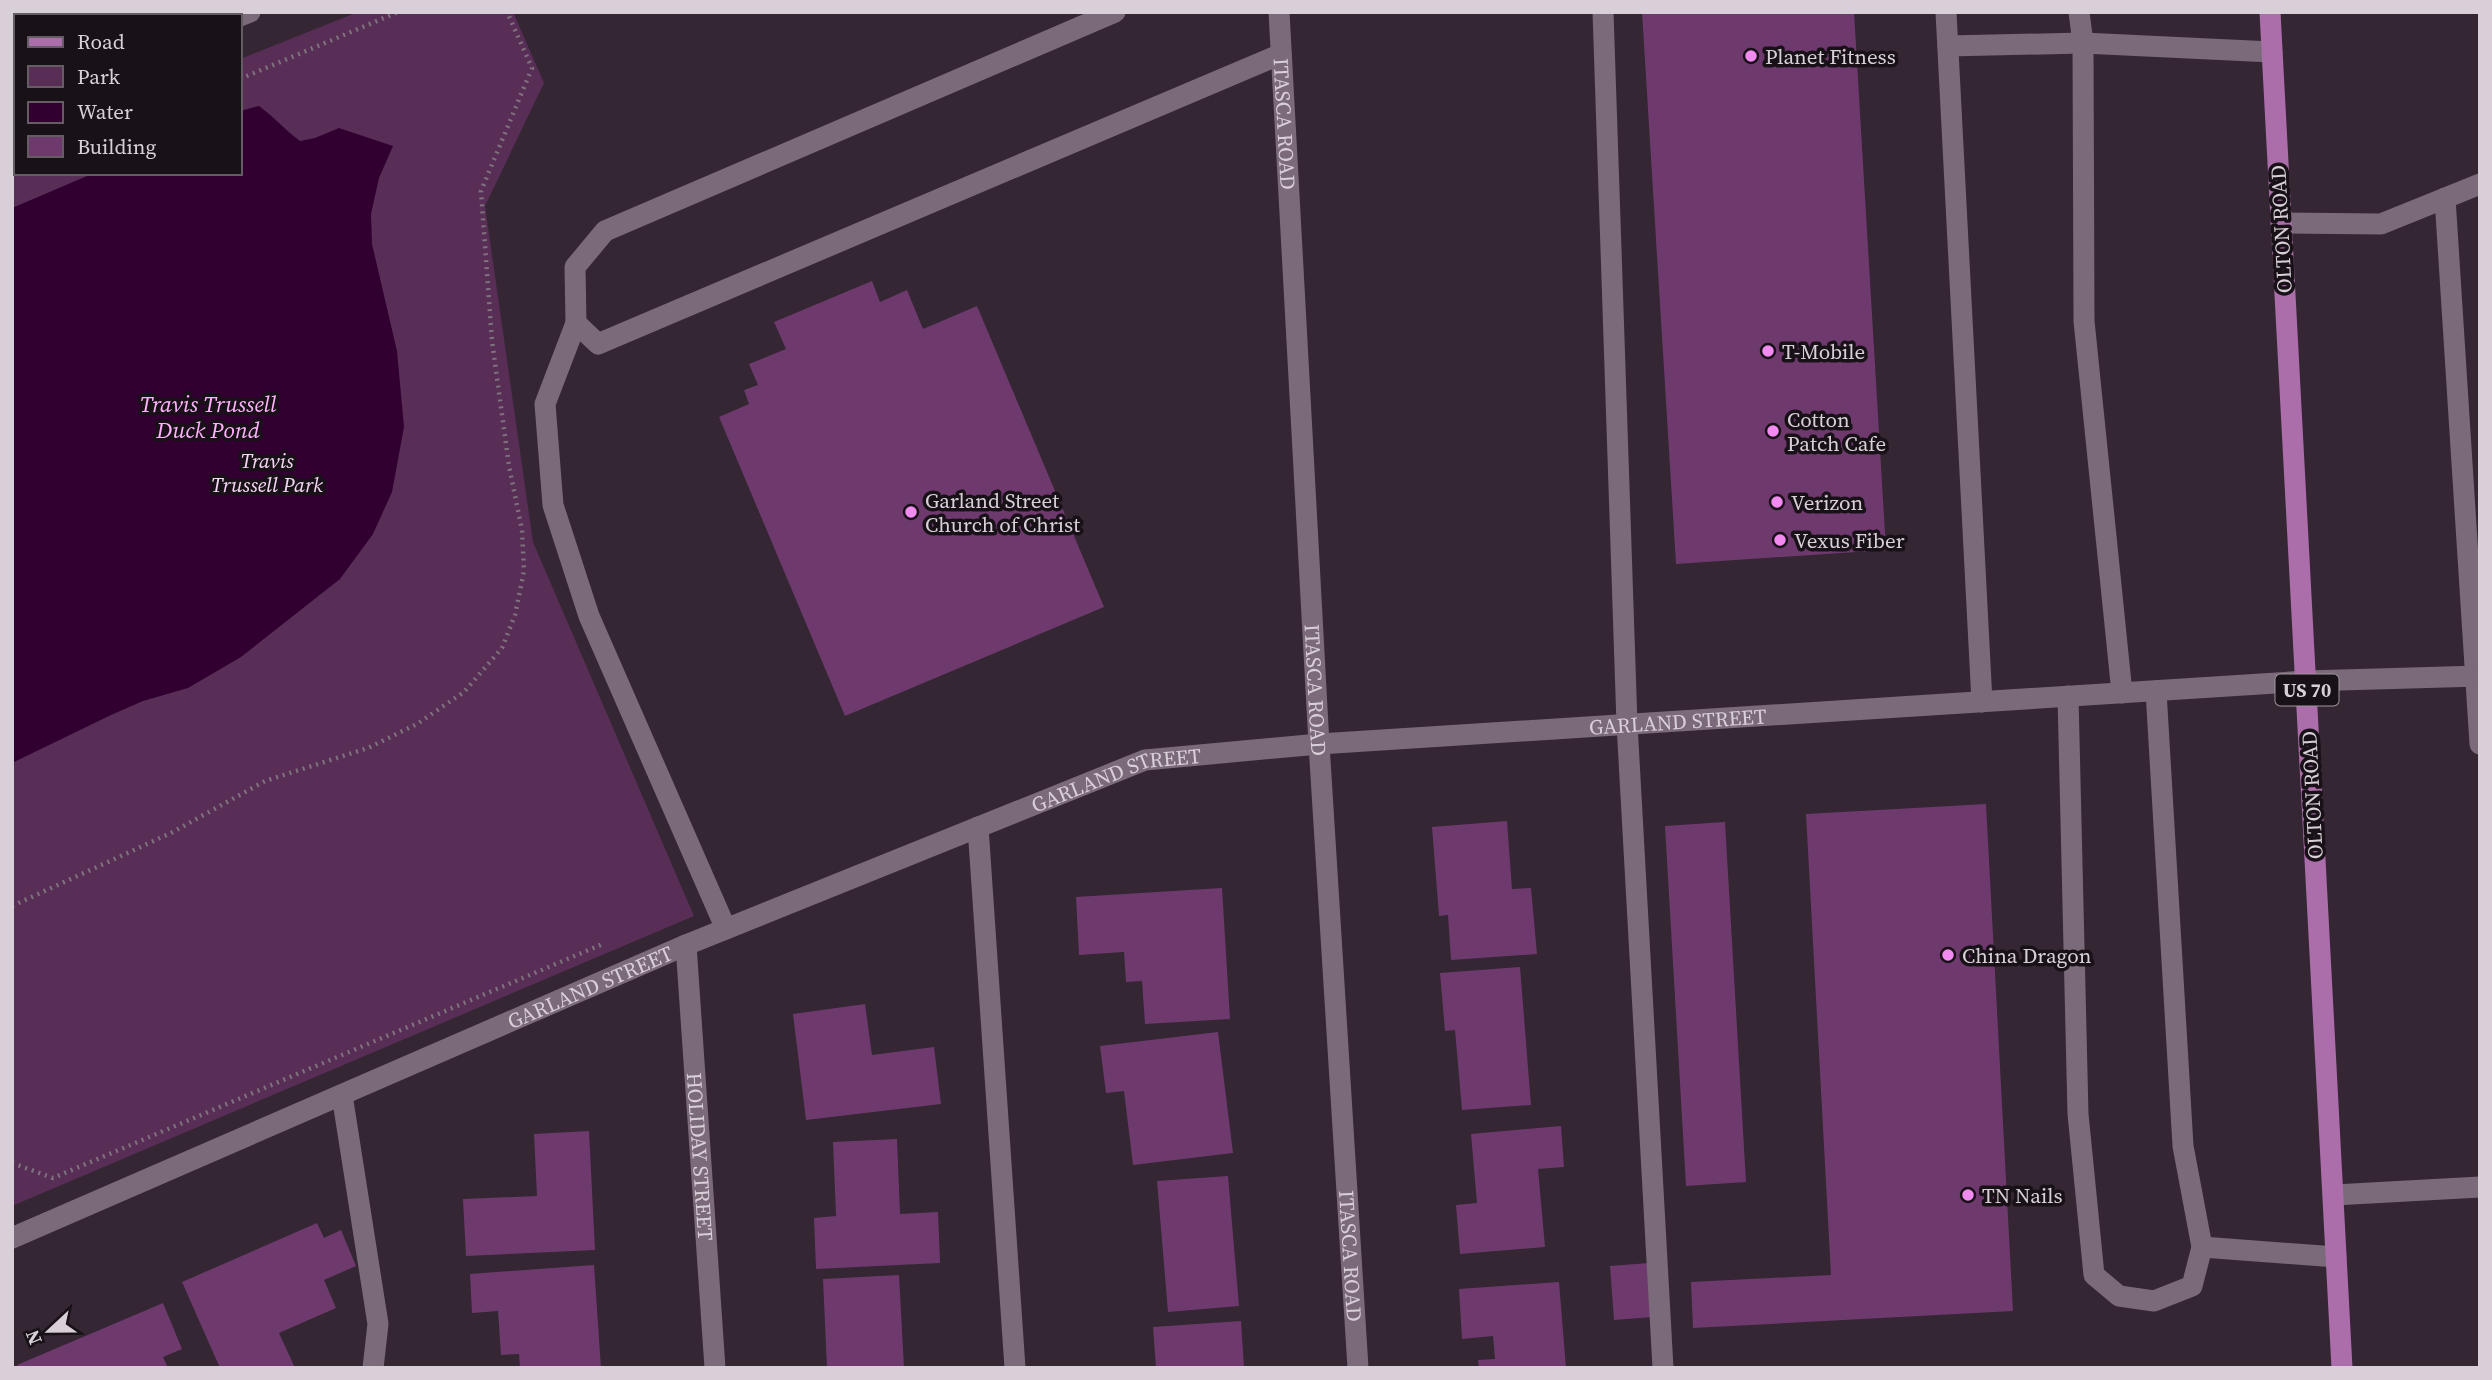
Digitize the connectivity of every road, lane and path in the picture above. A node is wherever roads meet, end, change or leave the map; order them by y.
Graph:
1 (398, 12) edge
2 (507, 12) edge
3 (1115, 12) edge
4 (1279, 12) edge
5 (1603, 12) edge
6 (1945, 12) edge
7 (2079, 12) edge
8 (2270, 12) edge
9 (2083, 43) junction
10 (1948, 46) junction
11 (2272, 52) junction
12 (1281, 54) junction
13 (242, 78) edge
14 (2480, 184) edge
15 (2445, 198) junction
16 (2281, 223) junction
17 (576, 323) junction
18 (2478, 676) edge
19 (2306, 681) junction
20 (2156, 691) junction
21 (2122, 693) junction
22 (2068, 696) junction
23 (1982, 702) junction
24 (1627, 724) junction
25 (1319, 744) junction
26 (2480, 744) edge
27 (978, 827) junction
28 (12, 906) edge
29 (726, 929) junction
30 (607, 942) dead end
31 (686, 946) junction
32 (342, 1095) junction
33 (12, 1163) edge
34 (2480, 1187) edge
35 (2334, 1195) junction
36 (12, 1238) edge
37 (2202, 1247) junction
38 (2336, 1257) junction
39 (373, 1368) edge
40 (715, 1368) edge
41 (1014, 1368) edge
42 (1358, 1368) edge
43 (1663, 1368) edge
44 (2342, 1368) edge

1 - 13 path
2 - 28 path
3 - 17 street
4 - 12 street, ITASCA ROAD
5 - 24 street
6 - 10 street
7 - 9 street
8 - 11 main road, OLTON ROAD / US 70
9 - 10 street
9 - 11 street
9 - 21 street
10 - 23 street
11 - 16 main road, OLTON ROAD / US 70
12 - 17 street
12 - 25 street, ITASCA ROAD
14 - 15 street
15 - 16 street
15 - 18 street
16 - 19 main road, OLTON ROAD / US 70
17 - 29 street
18 - 19 street, GARLAND STREET
18 - 26 street
19 - 20 street, GARLAND STREET
19 - 35 main road, OLTON ROAD / US 70
20 - 21 street, GARLAND STREET
20 - 37 street
21 - 22 street, GARLAND STREET
22 - 23 street, GARLAND STREET
22 - 37 street
23 - 24 street, GARLAND STREET
24 - 25 street, GARLAND STREET
24 - 43 street
25 - 27 street, GARLAND STREET
25 - 42 street, ITASCA ROAD
27 - 29 street, GARLAND STREET
27 - 41 street
29 - 31 street, GARLAND STREET
30 - 33 path
31 - 32 street, GARLAND STREET
31 - 40 street, HOLIDAY STREET
32 - 36 street, GARLAND STREET
32 - 39 street
34 - 35 street
35 - 38 main road, OLTON ROAD / US 70
37 - 38 street
38 - 44 main road, OLTON ROAD / US 70

